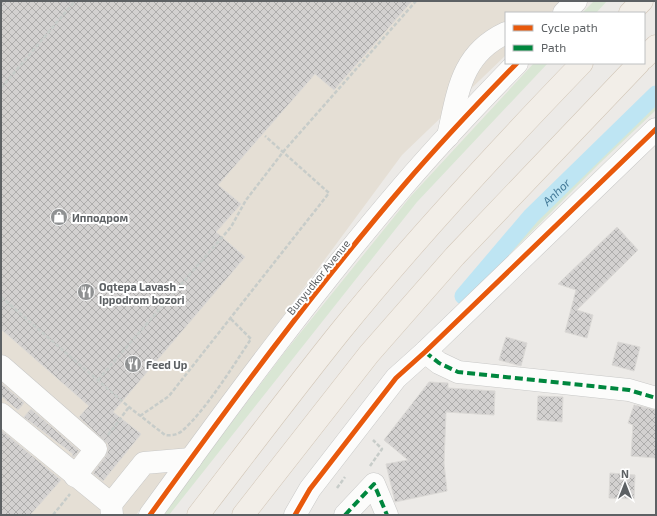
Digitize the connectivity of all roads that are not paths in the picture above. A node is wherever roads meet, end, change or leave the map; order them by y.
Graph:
1 (576, 1) edge
2 (642, 1) edge
3 (565, 12) edge
4 (631, 12) edge
5 (505, 34) edge
6 (656, 46) edge
7 (645, 57) edge
8 (516, 64) edge
9 (581, 64) edge
10 (638, 64) edge
11 (656, 129) edge
12 (448, 136) junction
13 (425, 352) junction
14 (1, 366) edge
15 (656, 398) edge
16 (1, 414) edge
17 (191, 459) junction
18 (78, 478) junction
19 (111, 509) edge
20 (150, 515) edge
21 (198, 515) edge
22 (244, 515) edge
23 (295, 515) edge
24 (345, 515) edge
25 (387, 515) edge

1 - 3 street
2 - 4 main road
5 - 12 street
6 - 7 main road
8 - 12 street, Bunyudkor Avenue
9 - 21 main road
10 - 22 main road
11 - 13 street
12 - 17 street, Bunyudkor Avenue
13 - 15 street
13 - 23 street
14 - 18 street
16 - 18 street
17 - 19 street
17 - 20 street, Bunyudkor Avenue
18 - 19 street
24 - 25 street

